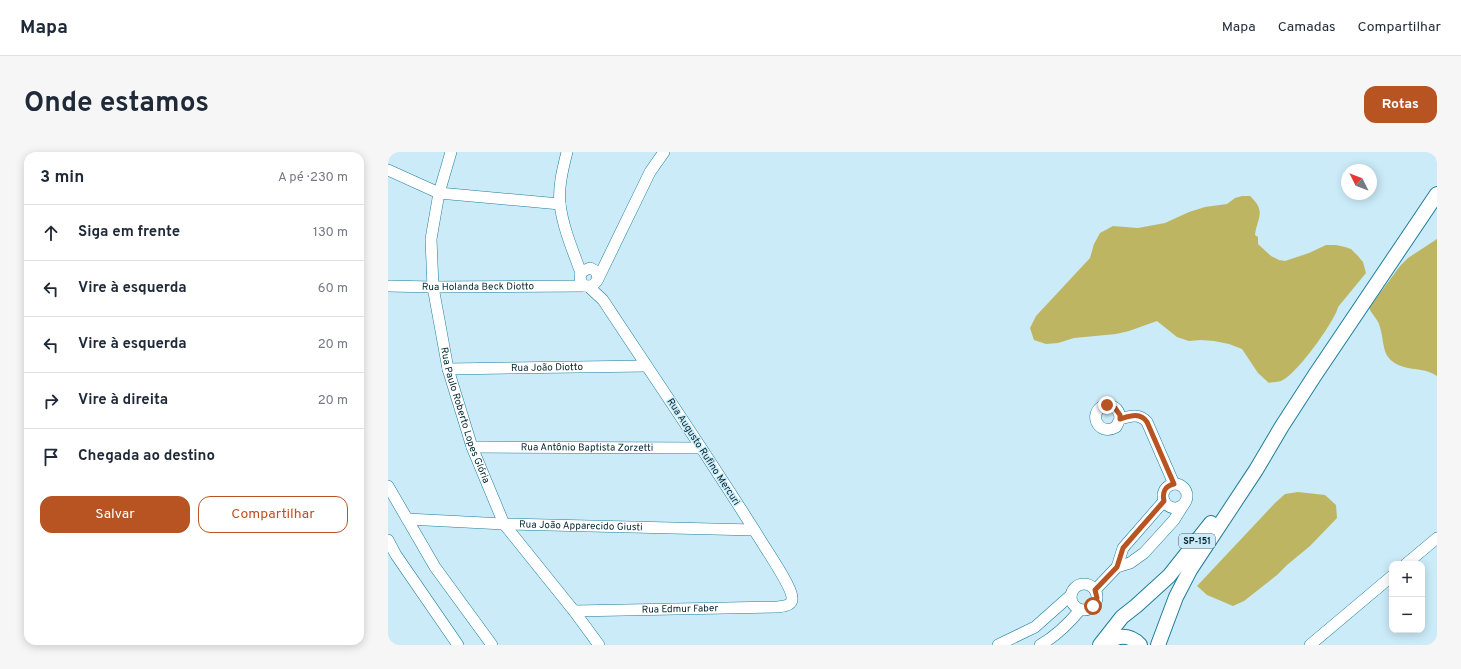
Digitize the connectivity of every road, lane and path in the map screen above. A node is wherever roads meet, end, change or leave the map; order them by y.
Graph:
1 (451, 152) edge
2 (567, 152) edge
3 (664, 152) edge
4 (388, 170) edge
5 (440, 193) junction
6 (1437, 194) edge
7 (560, 204) junction
8 (589, 278) junction
9 (388, 286) edge
10 (433, 287) junction
11 (646, 366) junction
12 (448, 369) junction
13 (1120, 419) dead end
14 (1282, 426) junction
15 (472, 447) junction
16 (701, 448) junction
17 (1174, 484) junction
18 (388, 486) edge
19 (1164, 501) junction
20 (1184, 504) junction
21 (407, 519) junction
22 (504, 524) junction
23 (754, 530) junction
24 (1437, 538) edge
25 (388, 540) edge
26 (1410, 561) edge
27 (1117, 567) junction
28 (1389, 579) edge
29 (1095, 590) junction
30 (1071, 595) junction
31 (787, 606) joint
32 (1080, 610) junction
33 (574, 611) junction
34 (458, 645) edge
35 (492, 645) edge
36 (599, 645) edge
37 (998, 645) edge
38 (1040, 645) edge
39 (1100, 645) edge
40 (1105, 645) edge
41 (1140, 645) edge
42 (1158, 645) edge
43 (1310, 645) edge

1 - 5 street, Rua Paulo Roberto Lopes Glória
2 - 7 street
3 - 8 street
4 - 5 street
5 - 7 street
5 - 10 street, Rua Paulo Roberto Lopes Glória
6 - 14 main road, SP-151
7 - 8 street
8 - 10 street, Rua Holanda Beck Diotto
8 - 11 street, Rua Augusto Rufino Mercuri
9 - 10 street, Rua Holanda Beck Diotto
10 - 12 street, Rua Paulo Roberto Lopes Glória
11 - 12 street, Rua João Diotto
11 - 16 street, Rua Augusto Rufino Mercuri
12 - 15 street, Rua Paulo Roberto Lopes Glória
13 - 17 street
14 - 39 main road, SP-151
14 - 42 main road, SP-151
15 - 16 street, Rua Antônio Baptista Zorzetti
15 - 22 street, Rua Paulo Roberto Lopes Glória
16 - 23 street, Rua Augusto Rufino Mercuri
17 - 19 street
17 - 20 street
18 - 21 street
19 - 20 street
19 - 27 street
20 - 27 street
21 - 22 street, Rua João Apparecido Giusti
21 - 35 street
22 - 23 street, Rua João Apparecido Giusti
22 - 33 street, Rua Paulo Roberto Lopes Glória
23 - 31 street, Rua Augusto Rufino Mercuri
24 - 26 street
25 - 34 street
27 - 29 street
28 - 43 street
29 - 30 street
29 - 32 street
30 - 32 street
30 - 37 street
31 - 33 street, Rua Edmur Faber
32 - 38 street
33 - 36 street, Rua Paulo Roberto Lopes Glória
40 - 41 main road

